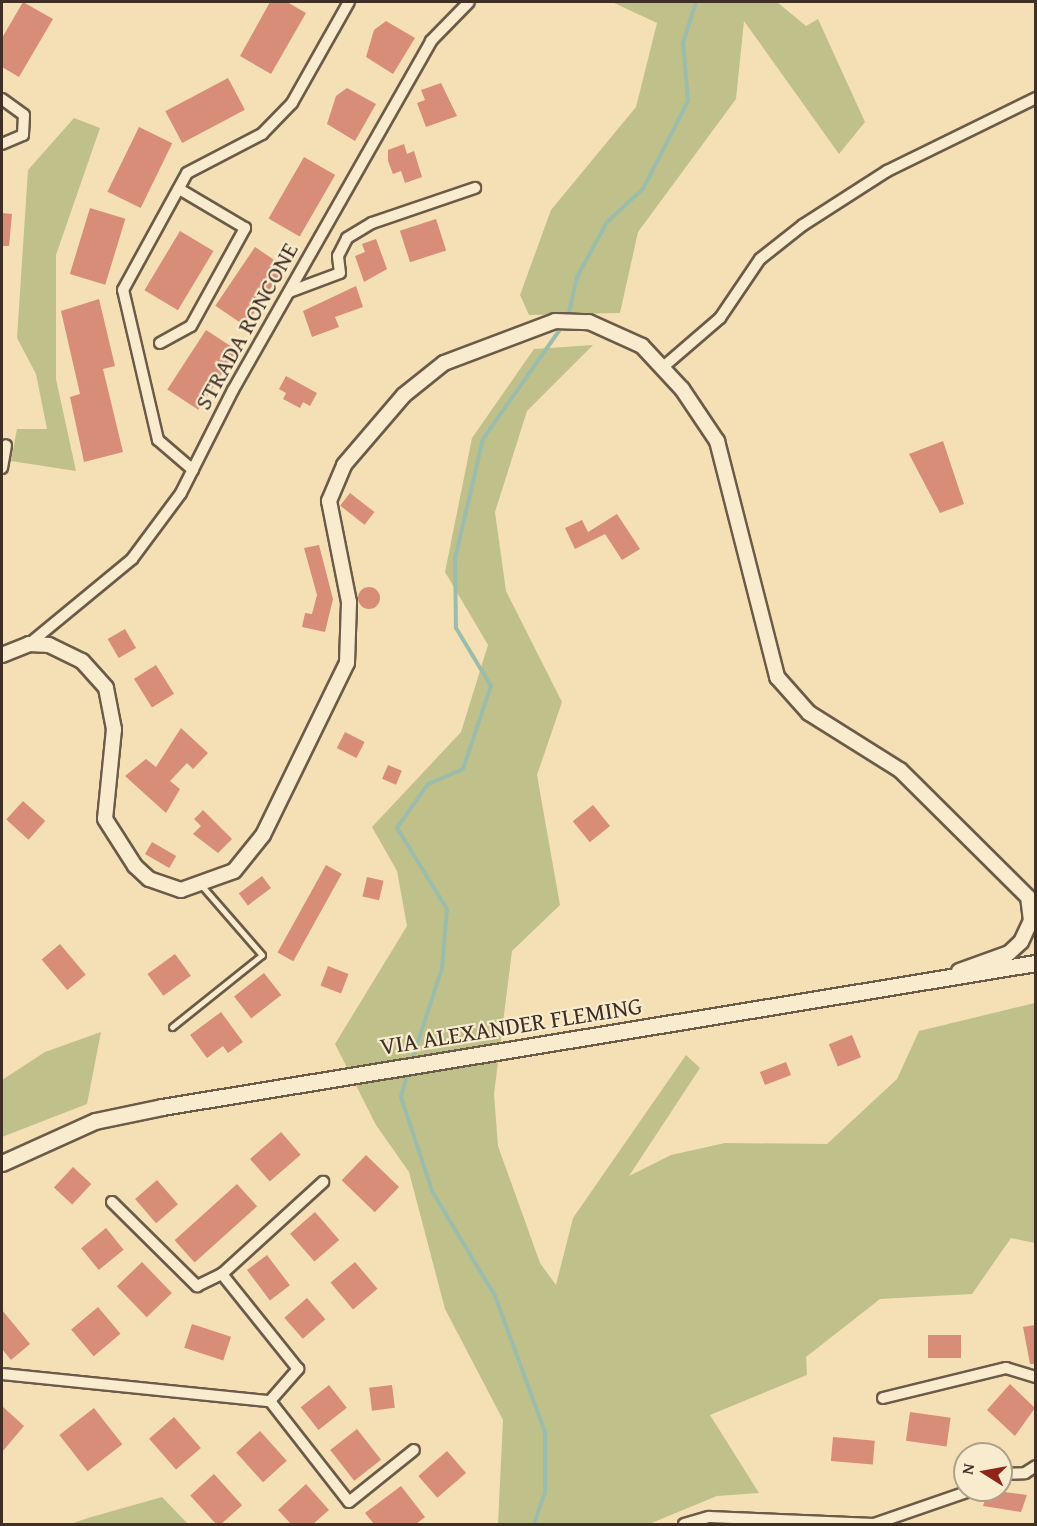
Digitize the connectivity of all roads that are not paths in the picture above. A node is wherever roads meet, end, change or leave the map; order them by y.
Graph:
1 (349, 2) edge
2 (469, 2) edge
3 (1035, 98) edge
4 (2, 99) edge
5 (2, 144) edge
6 (475, 188) dead end
7 (179, 189) junction
8 (289, 292) junction
9 (160, 343) dead end
10 (662, 368) junction
11 (6, 445) dead end
12 (2, 468) edge
13 (193, 470) junction
14 (29, 644) junction
15 (2, 655) edge
16 (202, 886) junction
17 (1033, 901) edge
18 (1032, 965) edge
19 (943, 977) junction
20 (172, 1027) dead end
21 (2, 1163) edge
22 (323, 1182) dead end
23 (112, 1203) dead end
24 (222, 1274) junction
25 (2, 1374) edge
26 (1035, 1377) edge
27 (883, 1398) dead end
28 (270, 1401) junction
29 (414, 1450) dead end
30 (1035, 1466) edge
31 (1013, 1474) edge
32 (953, 1497) edge
33 (684, 1524) edge
34 (874, 1524) edge

1 - 7 street
2 - 8 street, STRADA RONCONE
3 - 10 street
4 - 5 street
6 - 8 street
7 - 9 street
7 - 13 street
8 - 13 street, STRADA RONCONE
10 - 16 street
10 - 17 street
11 - 12 street
13 - 14 street, STRADA RONCONE
14 - 15 street
14 - 16 street
16 - 20 lane
17 - 19 street
18 - 19 main road, VIA ALEXANDER FLEMING
19 - 21 main road, VIA ALEXANDER FLEMING
22 - 24 street
23 - 24 street
24 - 28 street
25 - 28 street
26 - 27 street
28 - 29 street
30 - 31 street
32 - 34 street
33 - 34 street

